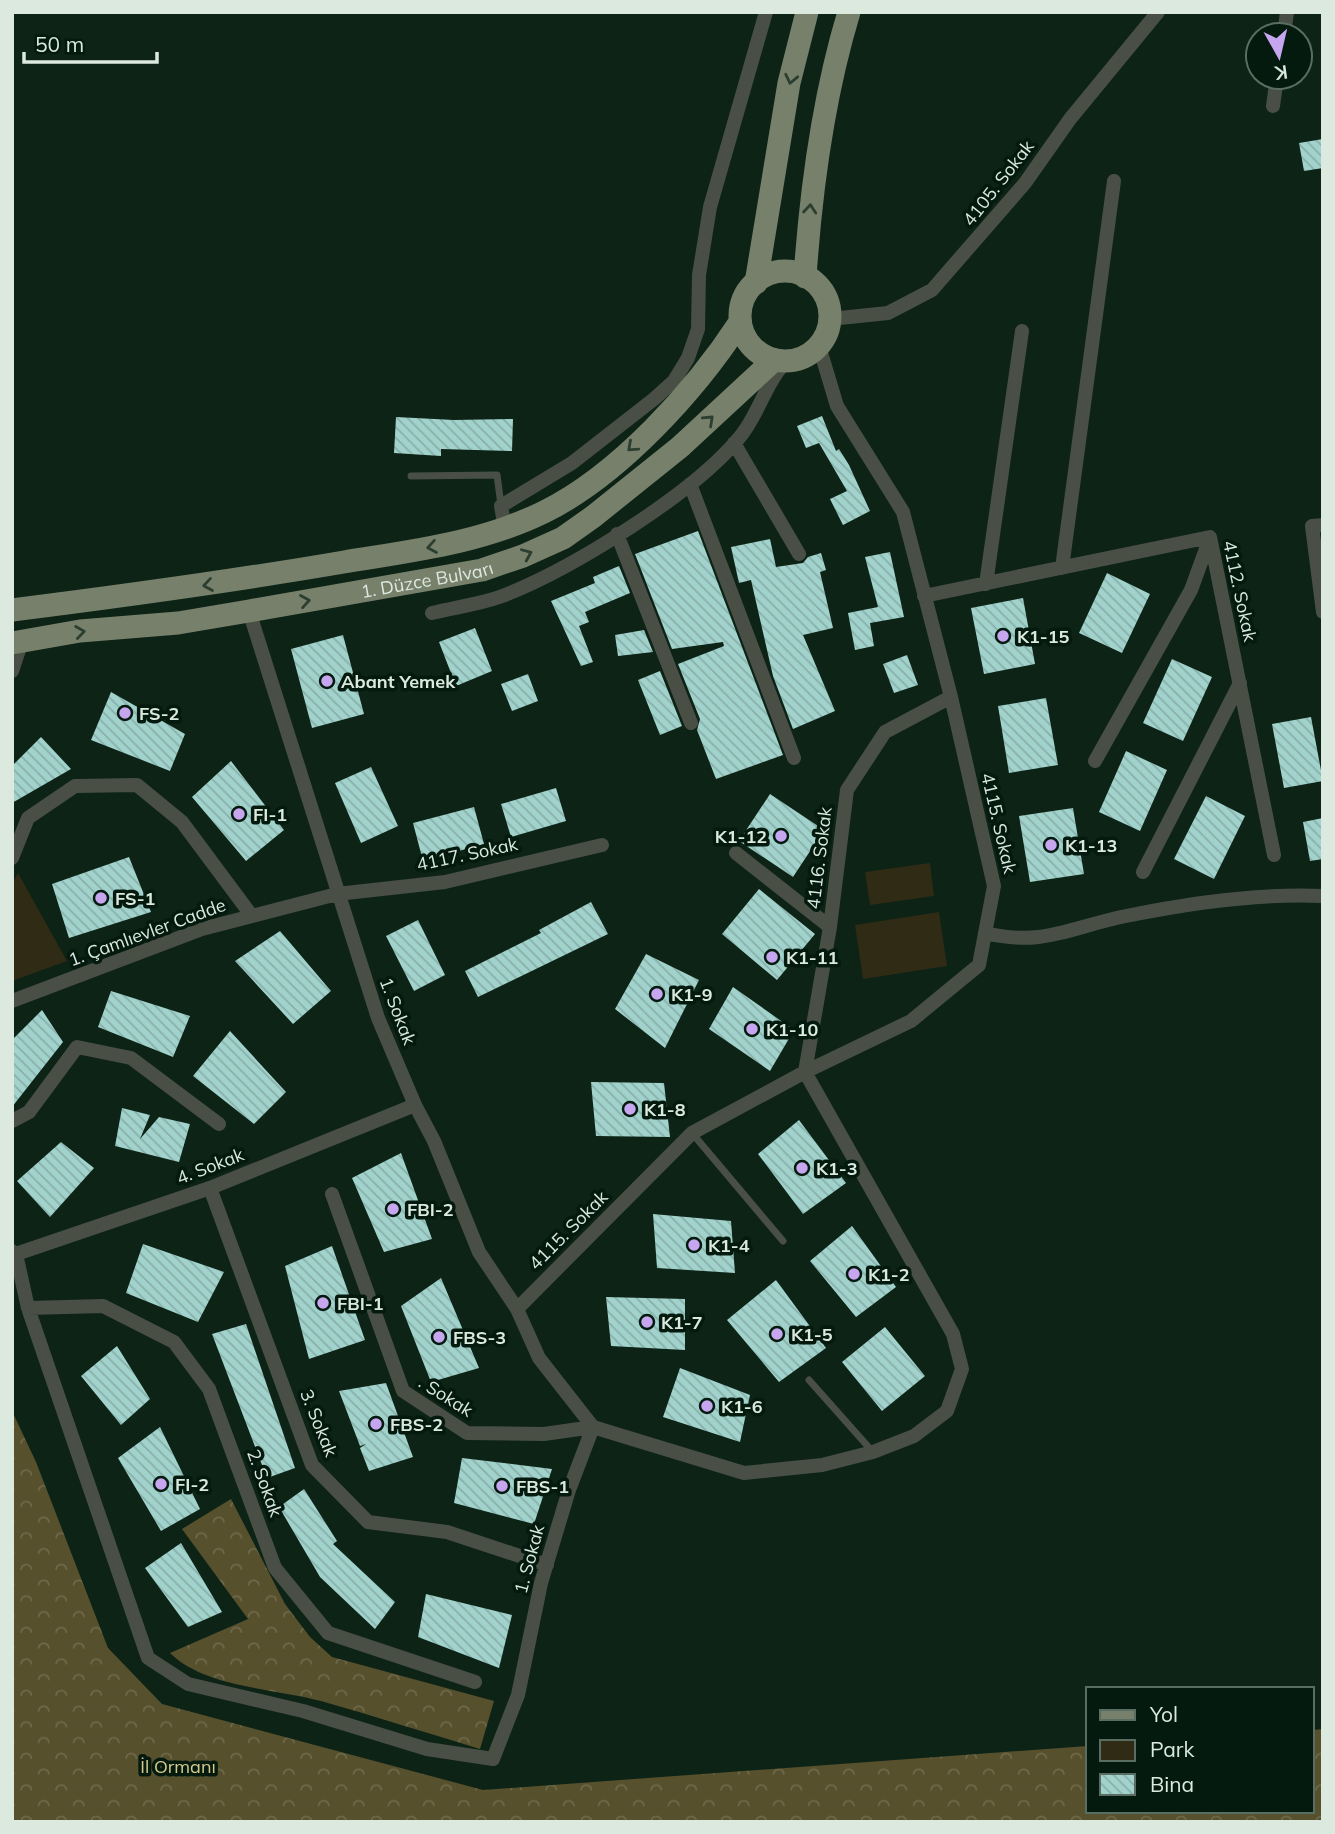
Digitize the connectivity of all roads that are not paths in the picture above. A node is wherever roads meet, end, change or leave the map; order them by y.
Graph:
1 (766, 12) edge
2 (807, 12) edge
3 (849, 12) edge
4 (1158, 12) edge
5 (1275, 91) edge
6 (1273, 106) dead end
7 (1114, 180) dead end
8 (805, 277) junction
9 (756, 283) junction
10 (830, 319) junction
11 (740, 322) junction
12 (1021, 331) dead end
13 (819, 346) junction
14 (780, 361) junction
15 (734, 443) junction
16 (411, 476) dead end
17 (690, 484) junction
18 (501, 506) junction
19 (1323, 525) edge
20 (505, 529) junction
21 (617, 534) junction
22 (1210, 537) junction
23 (799, 554) dead end
24 (1062, 568) junction
25 (986, 584) junction
26 (924, 596) junction
27 (12, 610) edge
28 (249, 611) junction
29 (1323, 612) edge
30 (432, 613) dead end
31 (17, 642) edge
32 (12, 671) edge
33 (1240, 683) junction
34 (951, 697) junction
35 (691, 723) dead end
36 (794, 758) dead end
37 (1096, 761) dead end
38 (602, 845) dead end
39 (736, 853) dead end
40 (1274, 855) dead end
41 (12, 858) edge
42 (1143, 872) dead end
43 (337, 894) junction
44 (1323, 896) edge
45 (252, 916) junction
46 (830, 927) junction
47 (985, 933) junction
48 (12, 1001) edge
49 (805, 1072) junction
50 (415, 1105) junction
51 (12, 1121) edge
52 (219, 1124) dead end
53 (692, 1133) junction
54 (210, 1188) junction
55 (332, 1194) dead end
56 (783, 1241) dead end
57 (14, 1253) edge
58 (27, 1308) junction
59 (517, 1309) junction
60 (808, 1380) dead end
61 (593, 1427) junction
62 (873, 1452) junction
63 (547, 1565) junction
64 (475, 1682) dead end

1 - 18 street
2 -> 9 main road
8 -> 3 main road
4 - 10 street, 4105. Sokak
5 - 6 street
7 - 24 street
8 - 9 main road
8 - 10 main road
9 - 11 main road
10 - 13 main road
11 - 14 main road
11 -> 20 main road, 1. Düzce Bulvarı
12 - 25 street
13 - 14 main road
13 - 26 street, 4115. Sokak
14 - 15 street
28 -> 14 main road, 1. Düzce Bulvarı
15 - 17 street
15 - 23 street
16 - 18 lane
17 - 21 street
17 - 36 street
18 - 20 street
19 - 29 street
20 -> 27 main road, 1. Düzce Bulvarı
21 - 30 street
21 - 35 street
22 - 24 street, 4112. Sokak
22 - 33 street, 4112. Sokak
22 - 37 street
24 - 25 street, 4112. Sokak
25 - 26 street, 4112. Sokak
26 - 34 street, 4115. Sokak
31 -> 28 main road, 1. Düzce Bulvarı
28 - 43 street, 1. Sokak
31 - 32 street
33 - 40 street, 4112. Sokak
33 - 42 street
34 - 46 street, 4116. Sokak
34 - 47 street, 4115. Sokak
38 - 43 street, 4117. Sokak
39 - 46 street
41 - 45 street
43 - 45 street, 1. Çamlıevler Cadde
43 - 50 street, 1. Sokak
44 - 47 street
45 - 48 street, 1. Çamlıevler Cadde
46 - 49 street, 4116. Sokak
47 - 49 street, 4115. Sokak
49 - 53 street, 4115. Sokak
49 - 62 street
50 - 54 street, 4. Sokak
50 - 59 street, 1. Sokak
51 - 52 street
53 - 56 lane
53 - 59 street, 4115. Sokak
54 - 57 street, 4. Sokak
54 - 63 street, 3. Sokak
55 - 61 street, . Sokak
57 - 58 street, 1. Sokak
58 - 63 street, 1. Sokak
58 - 64 street, 2. Sokak
59 - 61 street, 1. Sokak
60 - 62 lane
61 - 62 street
61 - 63 street, 1. Sokak

